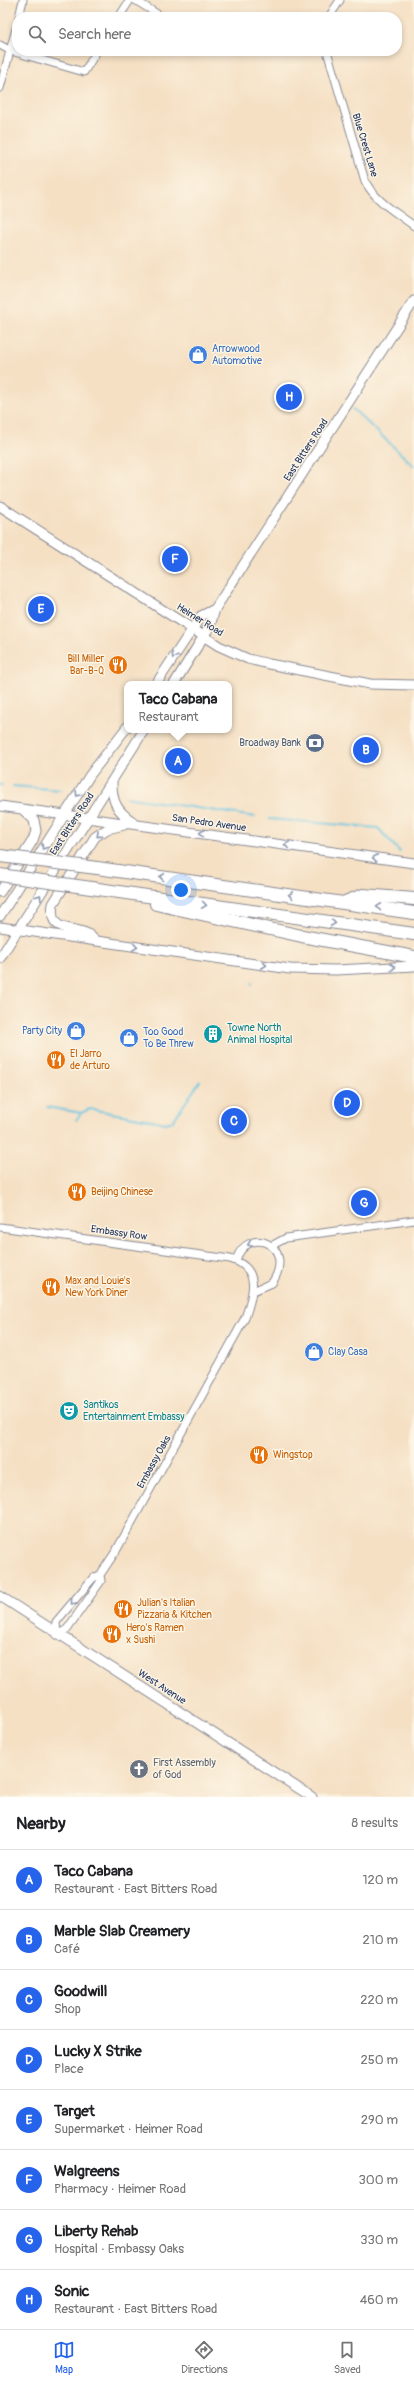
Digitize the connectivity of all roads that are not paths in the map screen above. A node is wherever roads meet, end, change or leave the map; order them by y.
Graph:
1 (23, 0) edge
2 (130, 0) edge
3 (135, 0) edge
4 (340, 0) edge
5 (20, 12) edge
6 (122, 12) edge
7 (154, 12) edge
8 (332, 12) edge
9 (0, 45) edge
10 (12, 47) edge
11 (11, 51) junction
12 (28, 56) edge
13 (94, 56) edge
14 (328, 56) edge
15 (0, 88) edge
16 (414, 226) edge
17 (414, 301) edge
18 (411, 311) edge
19 (0, 506) edge
20 (214, 609) junction
21 (192, 629) junction
22 (204, 636) junction
23 (158, 681) edge
24 (176, 681) edge
25 (414, 685) edge
26 (124, 731) edge
27 (142, 733) edge
28 (112, 783) junction
29 (0, 806) edge
30 (20, 807) junction
31 (65, 814) junction
32 (90, 817) junction
33 (135, 823) junction
34 (0, 856) edge
35 (414, 863) edge
36 (0, 875) edge
37 (110, 890) junction
38 (0, 892) edge
39 (414, 899) edge
40 (343, 902) junction
41 (414, 912) edge
42 (0, 916) edge
43 (0, 927) edge
44 (17, 930) junction
45 (414, 934) edge
46 (96, 942) junction
47 (0, 958) edge
48 (414, 958) edge
49 (414, 966) edge
50 (414, 1220) edge
51 (0, 1228) edge
52 (271, 1246) junction
53 (236, 1260) junction
54 (253, 1291) junction
55 (100, 1575) junction
56 (0, 1596) edge
57 (57, 1635) junction
58 (312, 1797) edge

1 - 5 street
2 - 6 street
3 - 7 street
4 - 8 street
9 - 11 street
10 - 11 street
11 - 15 street
12 - 13 street
14 - 16 street, Blue Crest Lane
17 - 18 main road, East Bitters Road
18 - 20 main road, East Bitters Road
19 - 21 main road, Heimer Road
20 - 21 main road, East Bitters Road
20 - 22 main road, East Bitters Road
21 - 22 main road, Heimer Road
21 -> 23 main road, East Bitters Road
22 - 24 main road, East Bitters Road
22 - 25 main road, Heimer Road
26 -> 31 main road, East Bitters Road
27 - 28 main road, East Bitters Road
28 - 32 main road, East Bitters Road
28 - 33 main road
29 - 30 main road, San Pedro Avenue
30 - 31 main road, San Pedro Avenue
30 - 38 main road
31 - 32 main road, San Pedro Avenue
31 -> 42 main road, East Bitters Road
32 - 33 main road, San Pedro Avenue
44 -> 32 main road, East Bitters Road
35 -> 33 main road, San Pedro Avenue
33 -> 46 main road
40 -> 34 highway, bridge
36 - 37 highway, bridge
37 -> 45 highway
37 - 48 highway
39 - 40 highway
41 -> 40 highway
43 - 44 main road
44 - 46 main road
44 - 47 main road, East Bitters Road
46 -> 49 main road
50 - 52 street
51 - 53 street, Embassy Row
52 -> 53 street
52 - 54 street
53 - 54 street, Embassy Oaks
54 - 55 street, Embassy Oaks
55 - 57 street, Embassy Oaks
55 -> 57 street, Embassy Oaks
56 - 57 main road, West Avenue
57 - 58 main road, West Avenue

